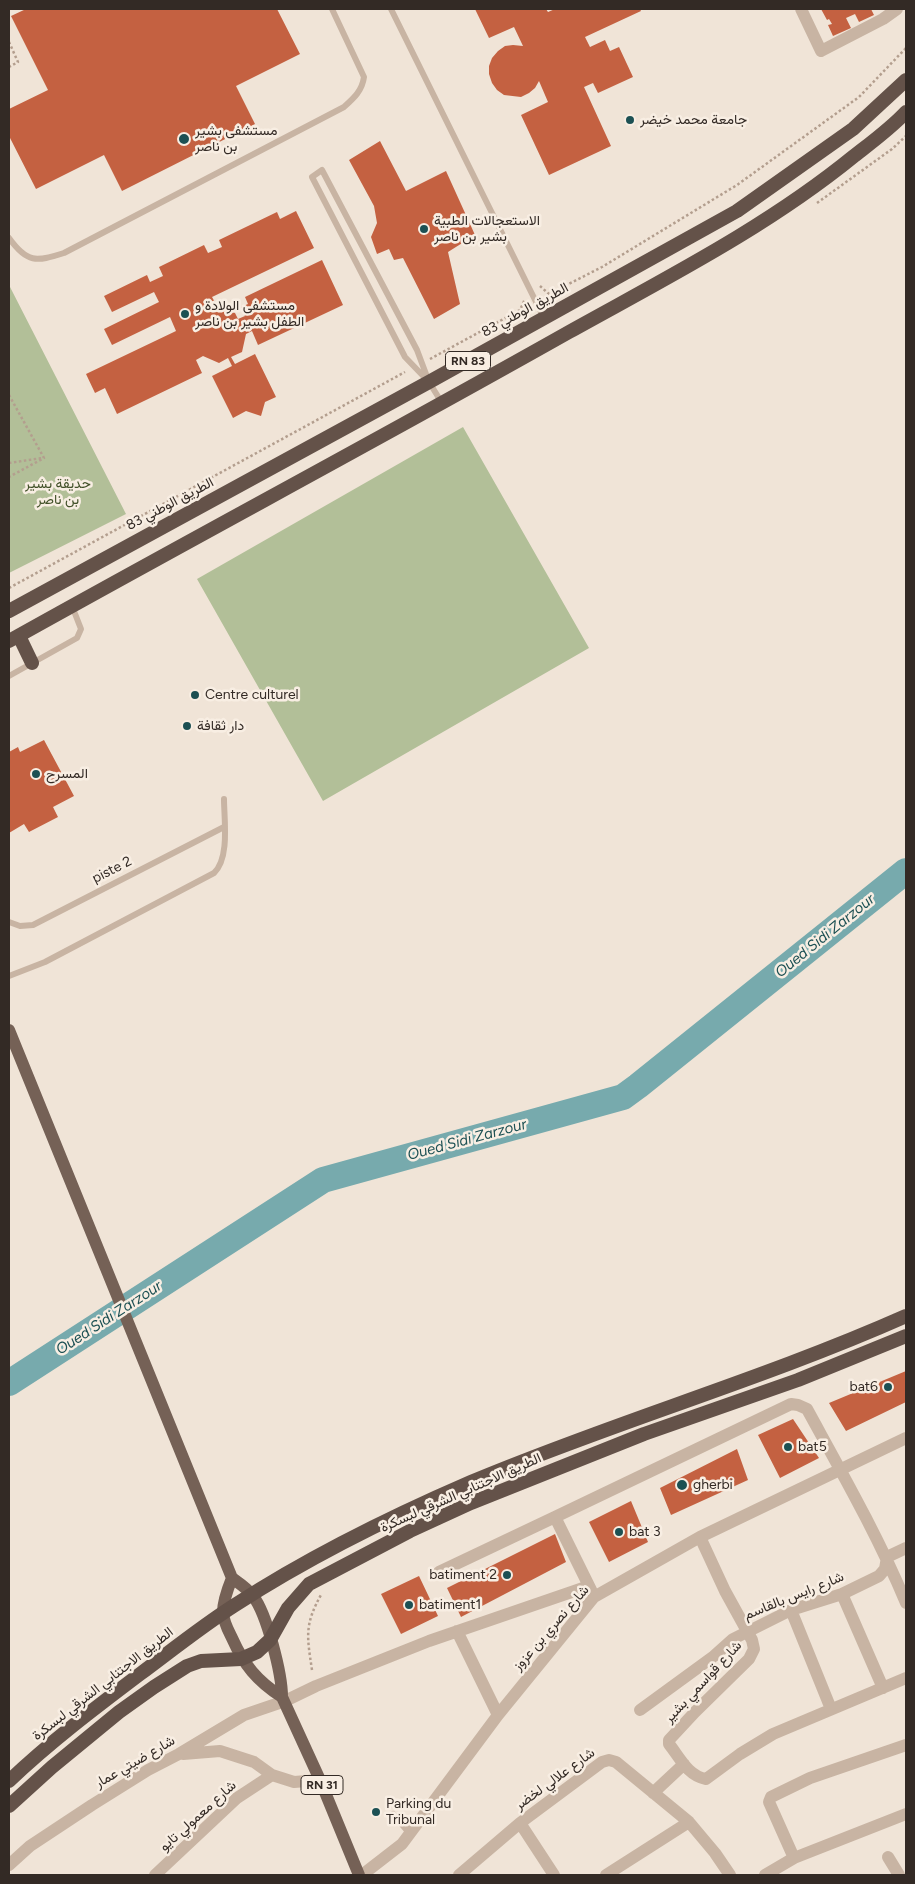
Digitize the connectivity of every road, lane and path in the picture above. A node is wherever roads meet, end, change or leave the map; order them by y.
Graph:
1 (332, 9) edge
2 (391, 9) edge
3 (801, 9) edge
4 (897, 9) edge
5 (9, 42) edge
6 (906, 48) edge
7 (9, 67) edge
8 (906, 80) edge
9 (906, 112) edge
10 (906, 136) edge
11 (822, 200) dead end
12 (9, 238) edge
13 (537, 284) dead end
14 (520, 310) dead end
15 (544, 318) junction
16 (422, 363) junction
17 (415, 367) junction
18 (429, 382) junction
19 (9, 394) edge
20 (442, 403) junction
21 (44, 458) junction
22 (9, 463) edge
23 (9, 478) edge
24 (9, 588) edge
25 (72, 606) junction
26 (9, 611) edge
27 (14, 639) edge
28 (32, 663) junction
29 (9, 676) edge
30 (224, 799) dead end
31 (224, 827) junction
32 (9, 922) edge
33 (9, 976) edge
34 (9, 1030) edge
35 (906, 1316) edge
36 (906, 1336) edge
37 (906, 1438) edge
38 (840, 1469) junction
39 (556, 1516) junction
40 (700, 1537) junction
41 (906, 1548) edge
42 (887, 1557) junction
43 (439, 1572) dead end
44 (231, 1574) junction
45 (324, 1590) dead end
46 (592, 1592) junction
47 (842, 1594) junction
48 (252, 1595) junction
49 (906, 1603) edge
50 (791, 1610) junction
51 (223, 1612) junction
52 (457, 1631) junction
53 (746, 1631) junction
54 (270, 1640) junction
55 (242, 1659) junction
56 (312, 1670) dead end
57 (906, 1678) edge
58 (883, 1688) junction
59 (284, 1699) junction
60 (831, 1709) junction
61 (640, 1710) dead end
62 (498, 1715) junction
63 (906, 1745) edge
64 (179, 1754) junction
65 (684, 1764) junction
66 (272, 1775) junction
67 (320, 1780) junction
68 (9, 1781) edge
69 (653, 1793) junction
70 (9, 1806) edge
71 (393, 1814) dead end
72 (906, 1814) edge
73 (689, 1822) junction
74 (520, 1823) junction
75 (410, 1834) junction
76 (888, 1857) dead end
77 (794, 1858) junction
78 (9, 1865) edge
79 (156, 1875) edge
80 (361, 1875) edge
81 (459, 1875) edge
82 (554, 1875) edge
83 (606, 1875) edge
84 (730, 1875) edge
85 (766, 1875) edge
86 (899, 1875) edge

1 - 12 lane
2 - 15 lane
3 - 4 street
5 - 7 path
6 - 13 path
8 - 15 highway, الطريق الوطني 83 / RN 83
9 - 20 highway, RN 83
10 - 11 path
14 - 16 path
15 - 18 highway, الطريق الوطني 83 / RN 83
16 - 17 lane
16 - 18 lane
17 - 18 lane
17 - 24 path
18 - 20 lane
18 - 26 highway, الطريق الوطني 83 / RN 83
19 - 21 path
20 - 25 highway, RN 83
21 - 22 path
21 - 23 path
25 - 27 highway, RN 83
25 - 28 lane
27 - 28 highway
28 - 29 lane
30 - 31 lane
31 - 32 lane, piste 2
31 - 33 lane
34 - 44 main road, RN 31
35 - 48 highway, الطريق الاجتنابي الشرقي لبسكرة
36 - 54 highway, الطريق الاجتنابي الشرقي لبسكرة
37 - 38 street, شارع نصري بن عزوز
38 - 39 street
38 - 40 street, شارع نصري بن عزوز
38 - 42 street
39 - 43 street
39 - 46 street
40 - 46 street, شارع نصري بن عزوز
40 - 53 street, شارع قواسمي بشير
41 - 42 street
42 - 47 street, شارع رايس بالقاسم
42 - 49 street
44 - 48 main road, RN 31
44 - 51 main road
45 - 56 path
46 - 52 street, شارع ضيتي عمار
46 - 62 street, شارع نصري بن عزوز
47 - 50 street, شارع رايس بالقاسم
47 - 58 street
48 - 51 highway, الطريق الاجتنابي الشرقي لبسكرة
48 - 54 main road, RN 31
50 - 53 street, شارع رايس بالقاسم
50 - 60 street
51 - 55 main road, RN 31
51 - 68 highway, الطريق الاجتنابي الشرقي لبسكرة
52 - 59 street, شارع ضيتي عمار
52 - 62 street
53 - 61 street, شارع رايس بالقاسم
53 - 65 street, شارع قواسمي بشير
54 - 55 highway, الطريق الاجتنابي الشرقي لبسكرة
54 - 59 main road, RN 31
55 - 59 main road, RN 31
55 - 70 highway, الطريق الاجتنابي الشرقي لبسكرة
57 - 58 street, شارع قواسمي بشير
58 - 60 street, شارع قواسمي بشير
59 - 64 street, شارع ضيتي عمار
59 - 67 main road, RN 31
60 - 65 street, شارع قواسمي بشير
62 - 75 street, شارع نصري بن عزوز
63 - 77 street
64 - 66 street
64 - 78 street, شارع ضيتي عمار
65 - 69 street
66 - 67 street
66 - 79 street, شارع معمولي تايو
67 - 80 main road, RN 31
69 - 73 street, شارع علالي لخضر
69 - 74 street, شارع علالي لخضر
71 - 75 lane
72 - 77 street
73 - 83 street
73 - 84 street, شارع علالي لخضر
74 - 81 street, شارع علالي لخضر
74 - 82 street
75 - 80 street, شارع نصري بن عزوز
76 - 86 street
77 - 85 street

